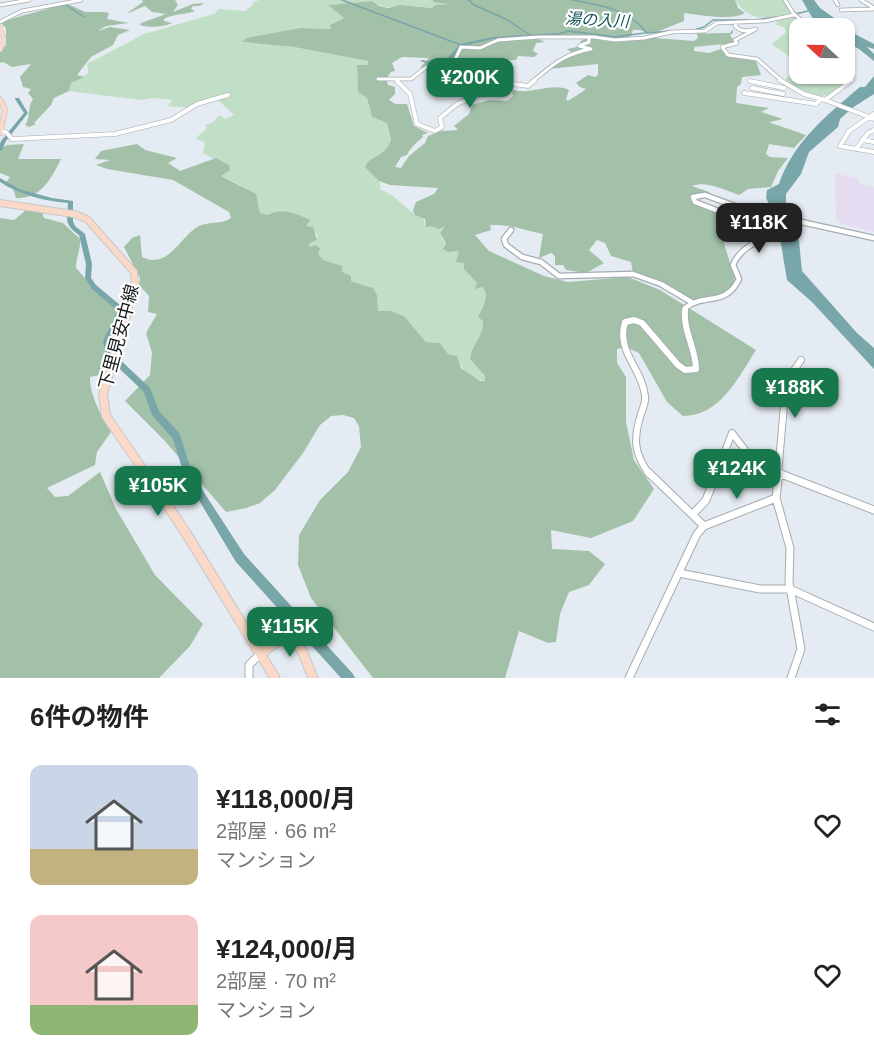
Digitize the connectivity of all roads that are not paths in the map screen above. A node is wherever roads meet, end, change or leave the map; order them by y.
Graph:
1 (29, 0) edge
2 (81, 0) edge
3 (785, 0) edge
4 (835, 0) edge
5 (861, 0) edge
6 (0, 5) edge
7 (838, 5) dead end
8 (874, 9) edge
9 (794, 14) junction
10 (857, 14) dead end
11 (799, 18) edge
12 (0, 22) edge
13 (737, 22) junction
14 (0, 27) edge
15 (589, 36) junction
16 (0, 50) edge
17 (378, 79) dead end
18 (395, 80) junction
19 (750, 81) dead end
20 (849, 84) edge
21 (784, 86) junction
22 (752, 88) dead end
23 (744, 93) dead end
24 (783, 94) junction
25 (228, 95) dead end
26 (0, 99) edge
27 (782, 100) junction
28 (824, 100) junction
29 (866, 116) junction
30 (874, 116) edge
31 (874, 130) edge
32 (0, 132) edge
33 (862, 140) junction
34 (874, 142) edge
35 (856, 149) junction
36 (874, 152) edge
37 (0, 203) edge
38 (511, 230) dead end
39 (874, 238) edge
40 (693, 303) junction
41 (801, 360) dead end
42 (779, 474) junction
43 (776, 498) junction
44 (874, 510) edge
45 (693, 514) junction
46 (704, 526) junction
47 (679, 573) junction
48 (790, 589) junction
49 (874, 627) edge
50 (261, 653) junction
51 (249, 678) edge
52 (275, 678) edge
53 (313, 678) edge
54 (629, 678) edge
55 (791, 678) edge

1 - 6 street
2 - 12 street
3 - 9 street
4 - 7 street
5 - 8 street
8 - 10 street
9 - 11 street
9 - 13 street
13 - 15 street
13 - 21 street
14 - 16 main road
15 - 18 street
15 - 18 street
17 - 18 street
19 - 21 street
20 - 28 street
21 - 24 street
21 - 28 street
22 - 24 street
23 - 27 street
24 - 27 street
25 - 32 street
26 - 32 main road
27 - 28 street
28 - 29 street
29 - 30 street
29 - 35 street
31 - 33 street
33 - 34 street
33 - 35 street
35 - 36 street
37 - 50 main road, 下里見安中線
38 - 40 street
39 - 40 street
40 - 45 street
41 - 42 street
42 - 43 street
42 - 44 street
42 - 45 street
43 - 46 street
43 - 48 street
45 - 46 street
46 - 47 street
47 - 48 street
47 - 54 street
48 - 49 street
48 - 55 street
50 - 51 street
50 - 52 main road, 下里見安中線
50 - 53 main road

